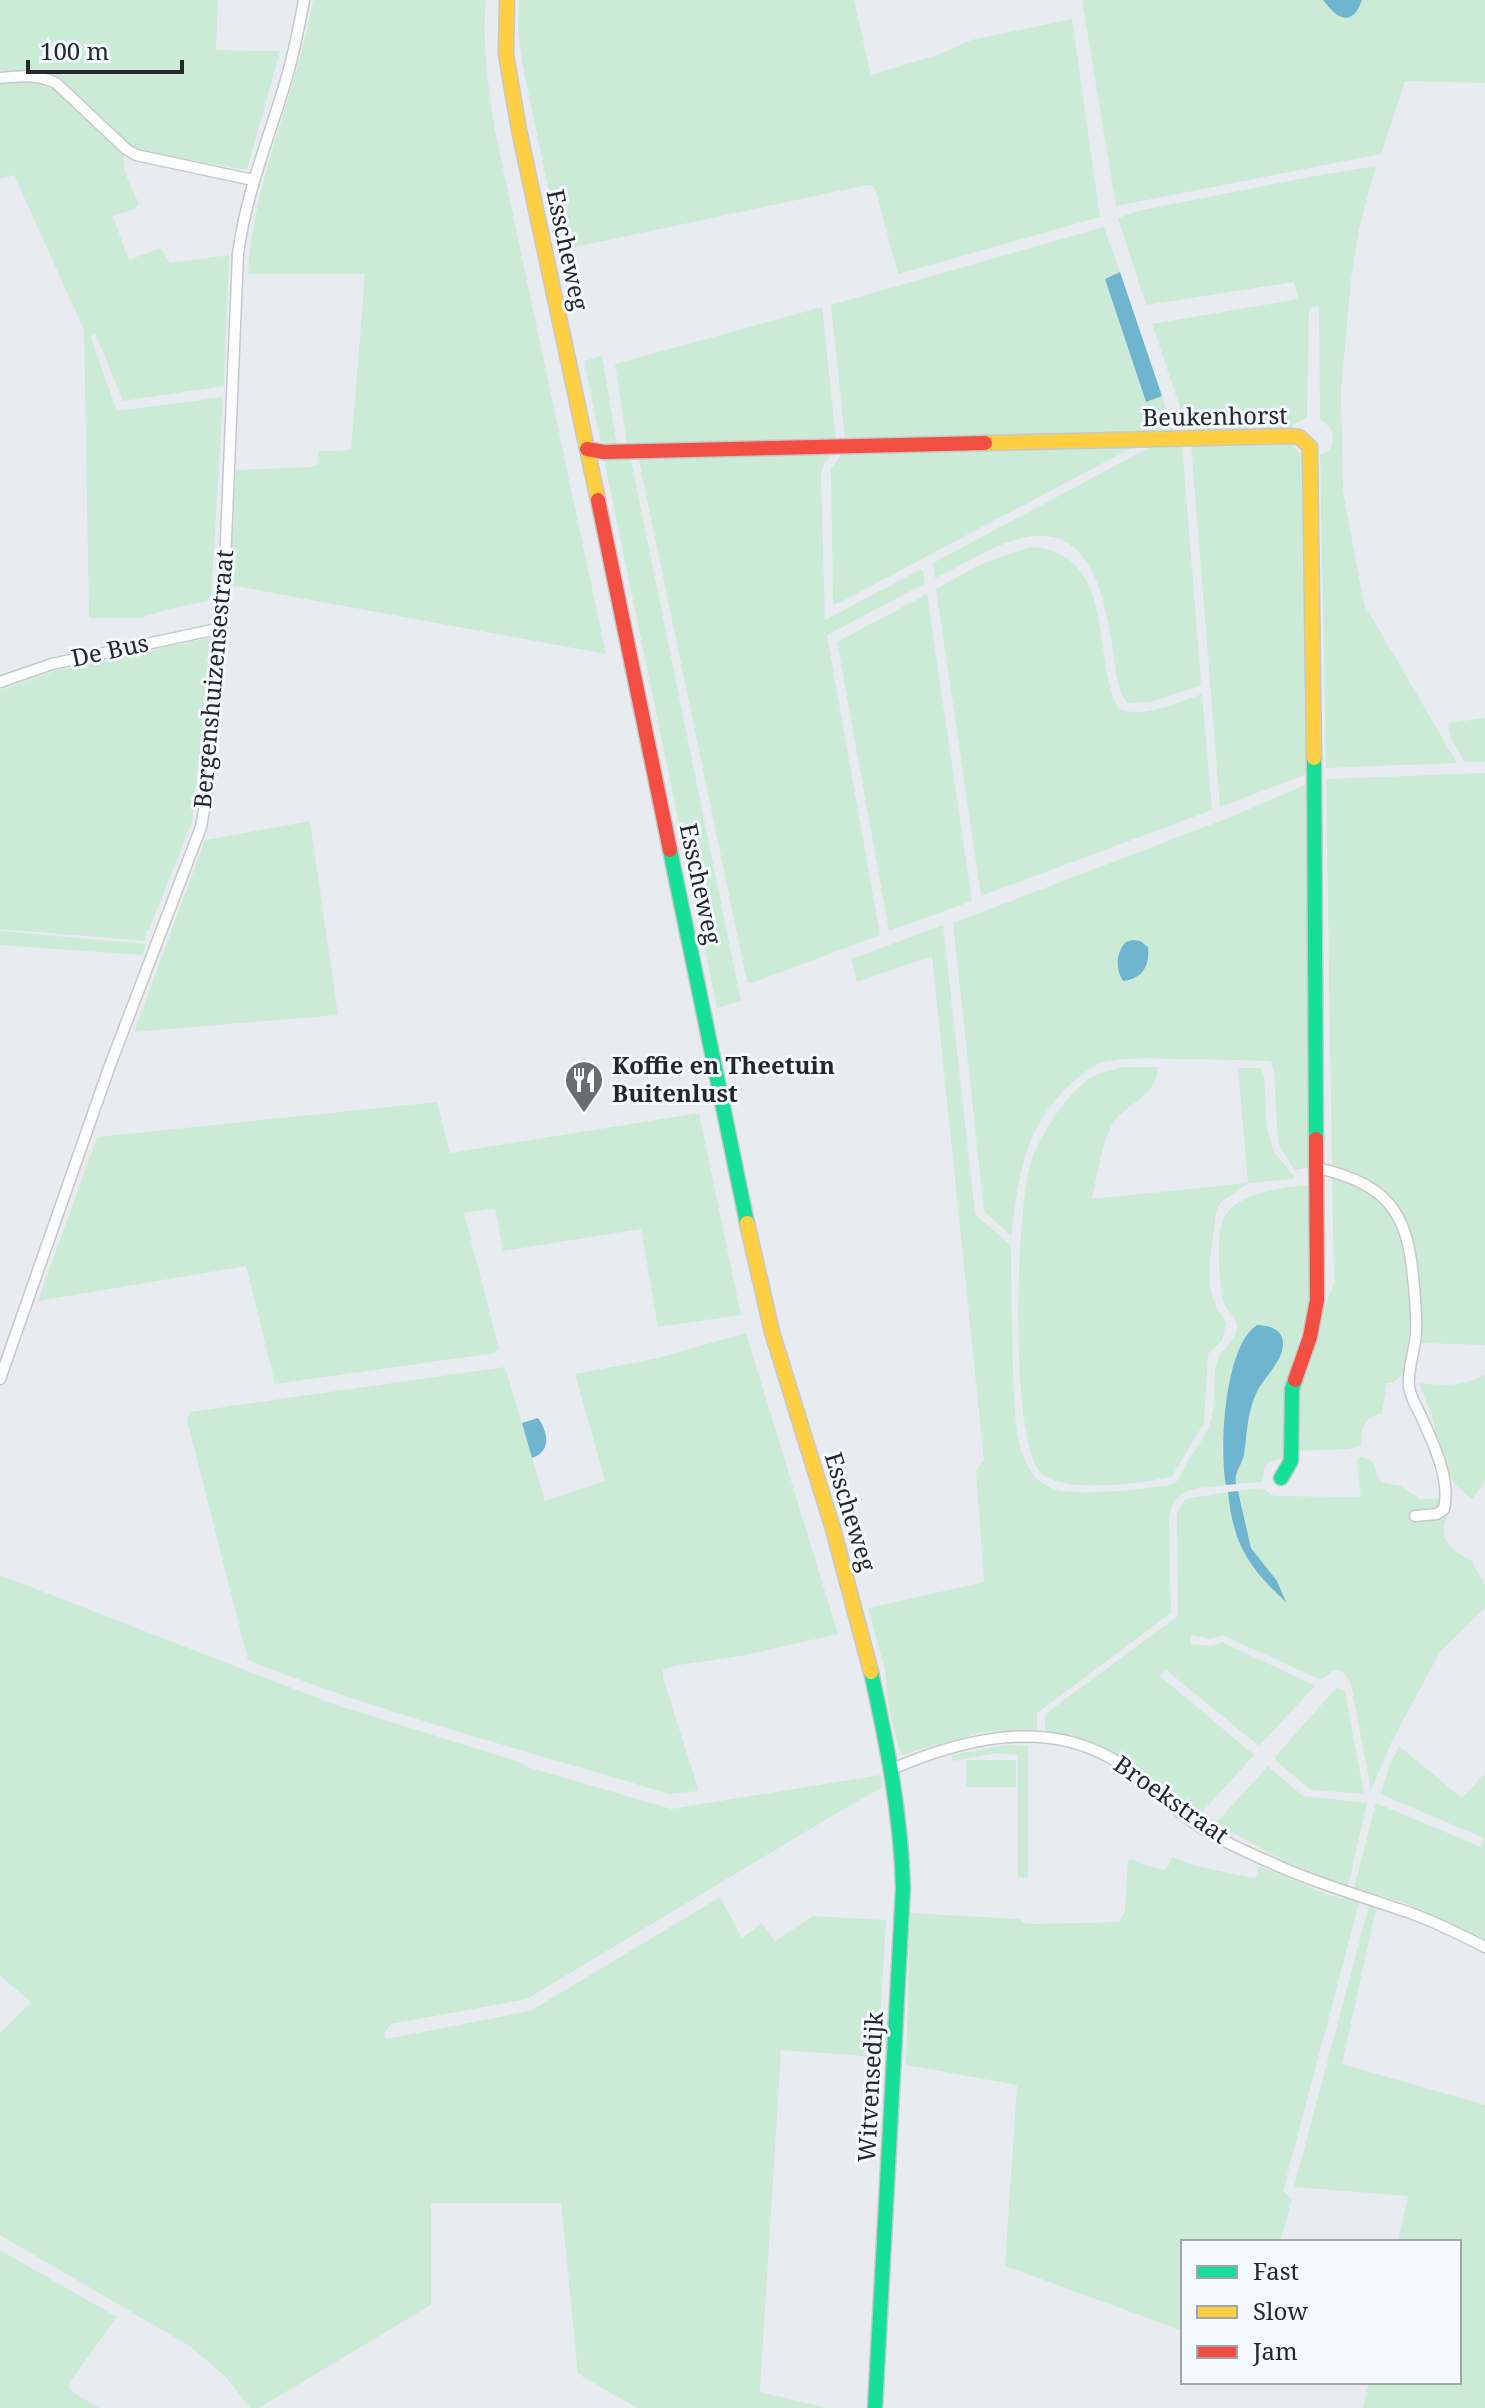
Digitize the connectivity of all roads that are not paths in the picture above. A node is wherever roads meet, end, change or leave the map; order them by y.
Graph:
1 (304, 0) edge
2 (507, 0) edge
3 (0, 78) edge
4 (253, 180) junction
5 (587, 449) junction
6 (222, 628) junction
7 (0, 682) edge
8 (1318, 1168) junction
9 (0, 1379) edge
10 (1281, 1478) dead end
11 (1415, 1516) dead end
12 (892, 1769) junction
13 (1485, 1947) edge
14 (875, 2408) edge

1 - 4 street, Bergenshuizensestraat
2 - 5 street, Esscheweg
3 - 4 street
4 - 6 street, Bergenshuizensestraat
5 - 8 street, Beukenhorst
5 - 12 street, Esscheweg
6 - 7 street, De Bus
6 - 9 street, Bergenshuizensestraat
8 - 10 street, Beukenhorst
8 - 11 street
12 - 13 street, Broekstraat
12 - 14 street, Witvensedijk

